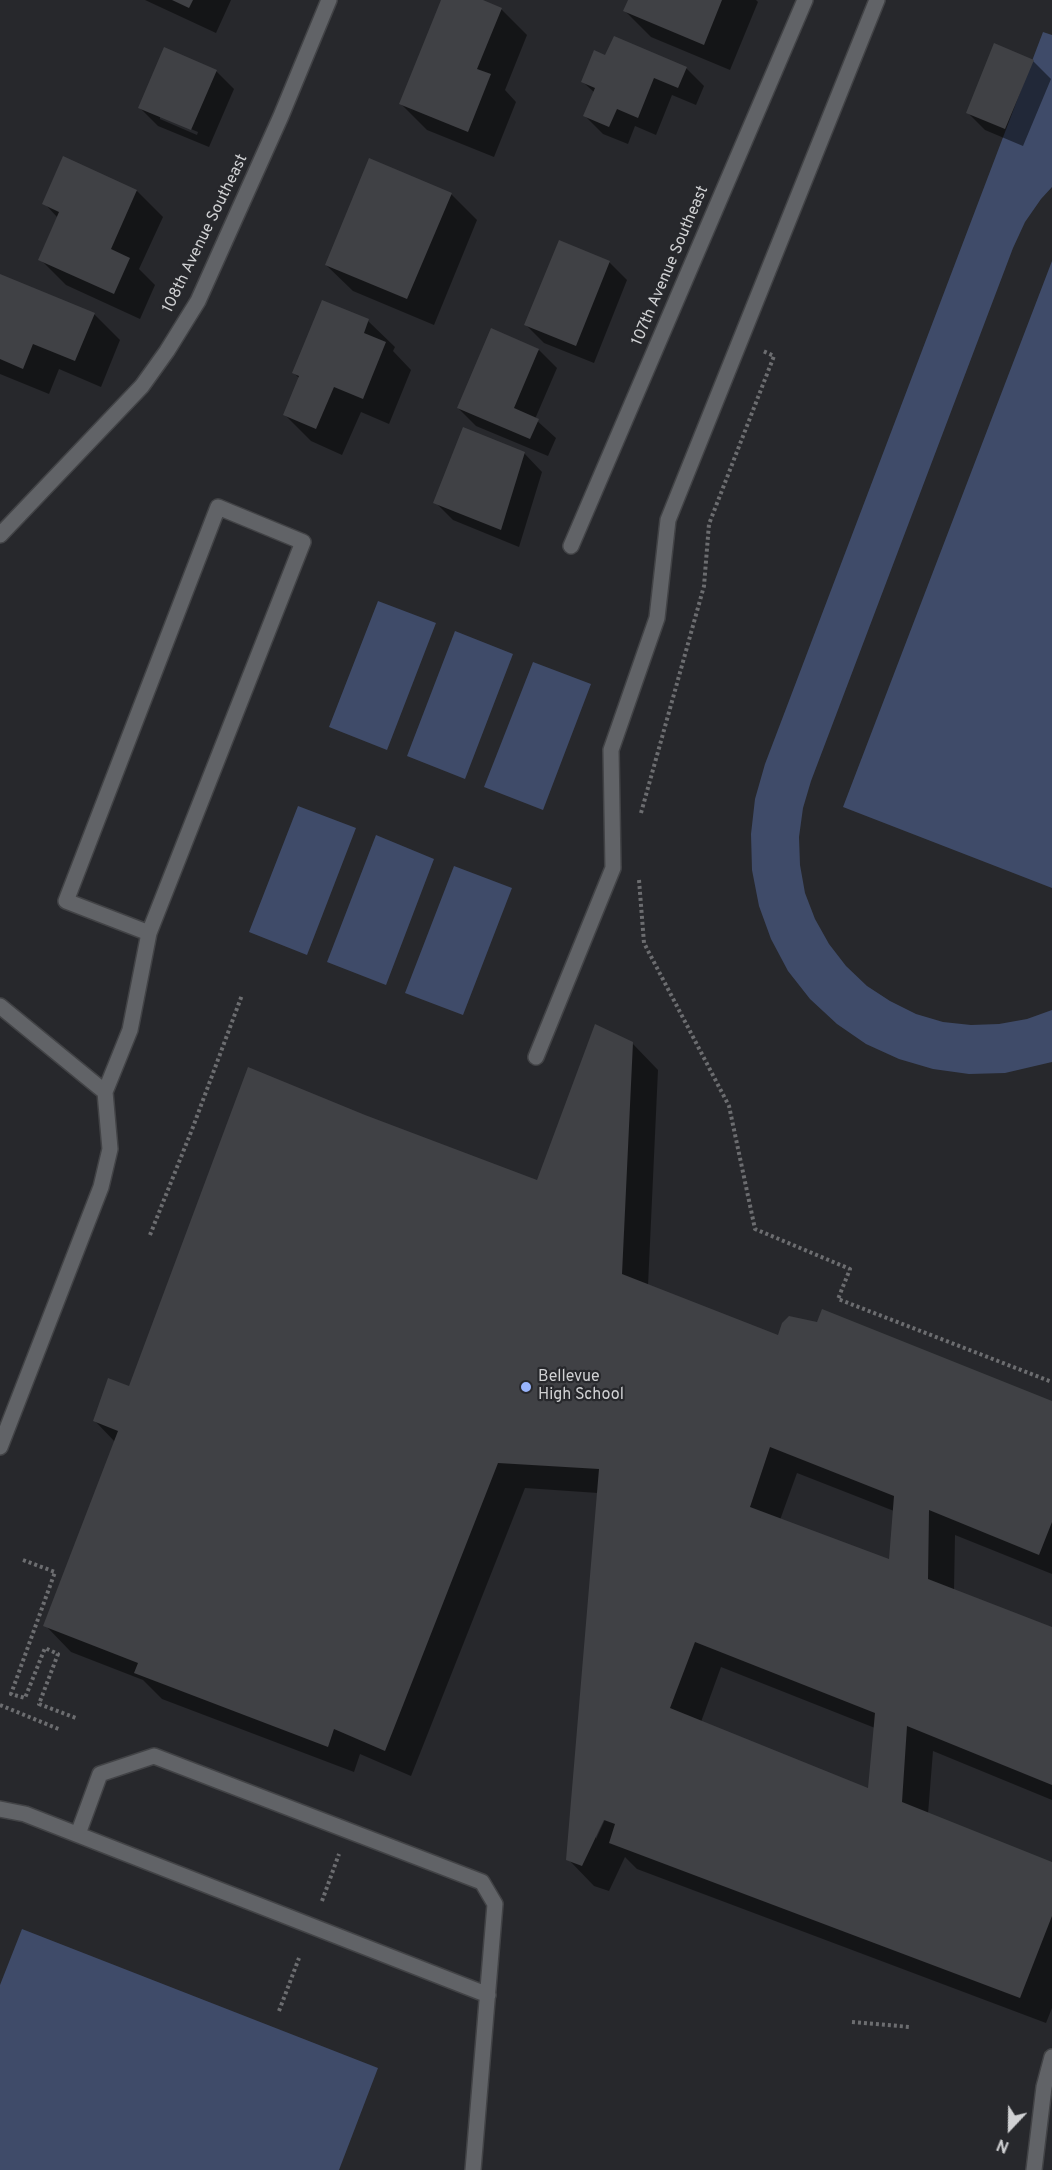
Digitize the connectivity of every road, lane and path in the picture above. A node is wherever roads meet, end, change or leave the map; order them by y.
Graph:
1 (329, 0) edge
2 (805, 0) edge
3 (877, 0) edge
4 (741, 341) junction
5 (0, 535) edge
6 (571, 546) dead end
7 (639, 822) dead end
8 (639, 877) dead end
9 (149, 933) junction
10 (242, 995) dead end
11 (0, 1006) edge
12 (536, 1057) dead end
13 (105, 1092) junction
14 (150, 1234) dead end
15 (1052, 1382) edge
16 (0, 1447) edge
17 (23, 1560) dead end
18 (0, 1705) edge
19 (76, 1718) dead end
20 (61, 1730) dead end
21 (0, 1809) edge
22 (78, 1834) junction
23 (340, 1851) dead end
24 (321, 1903) dead end
25 (299, 1958) dead end
26 (488, 1995) junction
27 (279, 2011) dead end
28 (852, 2022) dead end
29 (910, 2027) dead end
30 (1052, 2057) edge
31 (473, 2170) edge
32 (1034, 2170) edge

1 - 5 street, 108th Avenue Southeast
2 - 6 street, 107th Avenue Southeast
3 - 4 street
4 - 7 path
4 - 12 street
8 - 15 path
9 - 9 street
9 - 13 street
10 - 14 path
11 - 13 street
13 - 16 street
17 - 19 path
18 - 20 path
21 - 22 street
22 - 26 street
22 - 26 street
23 - 24 path
25 - 27 path
26 - 31 street
28 - 29 path
30 - 32 street

